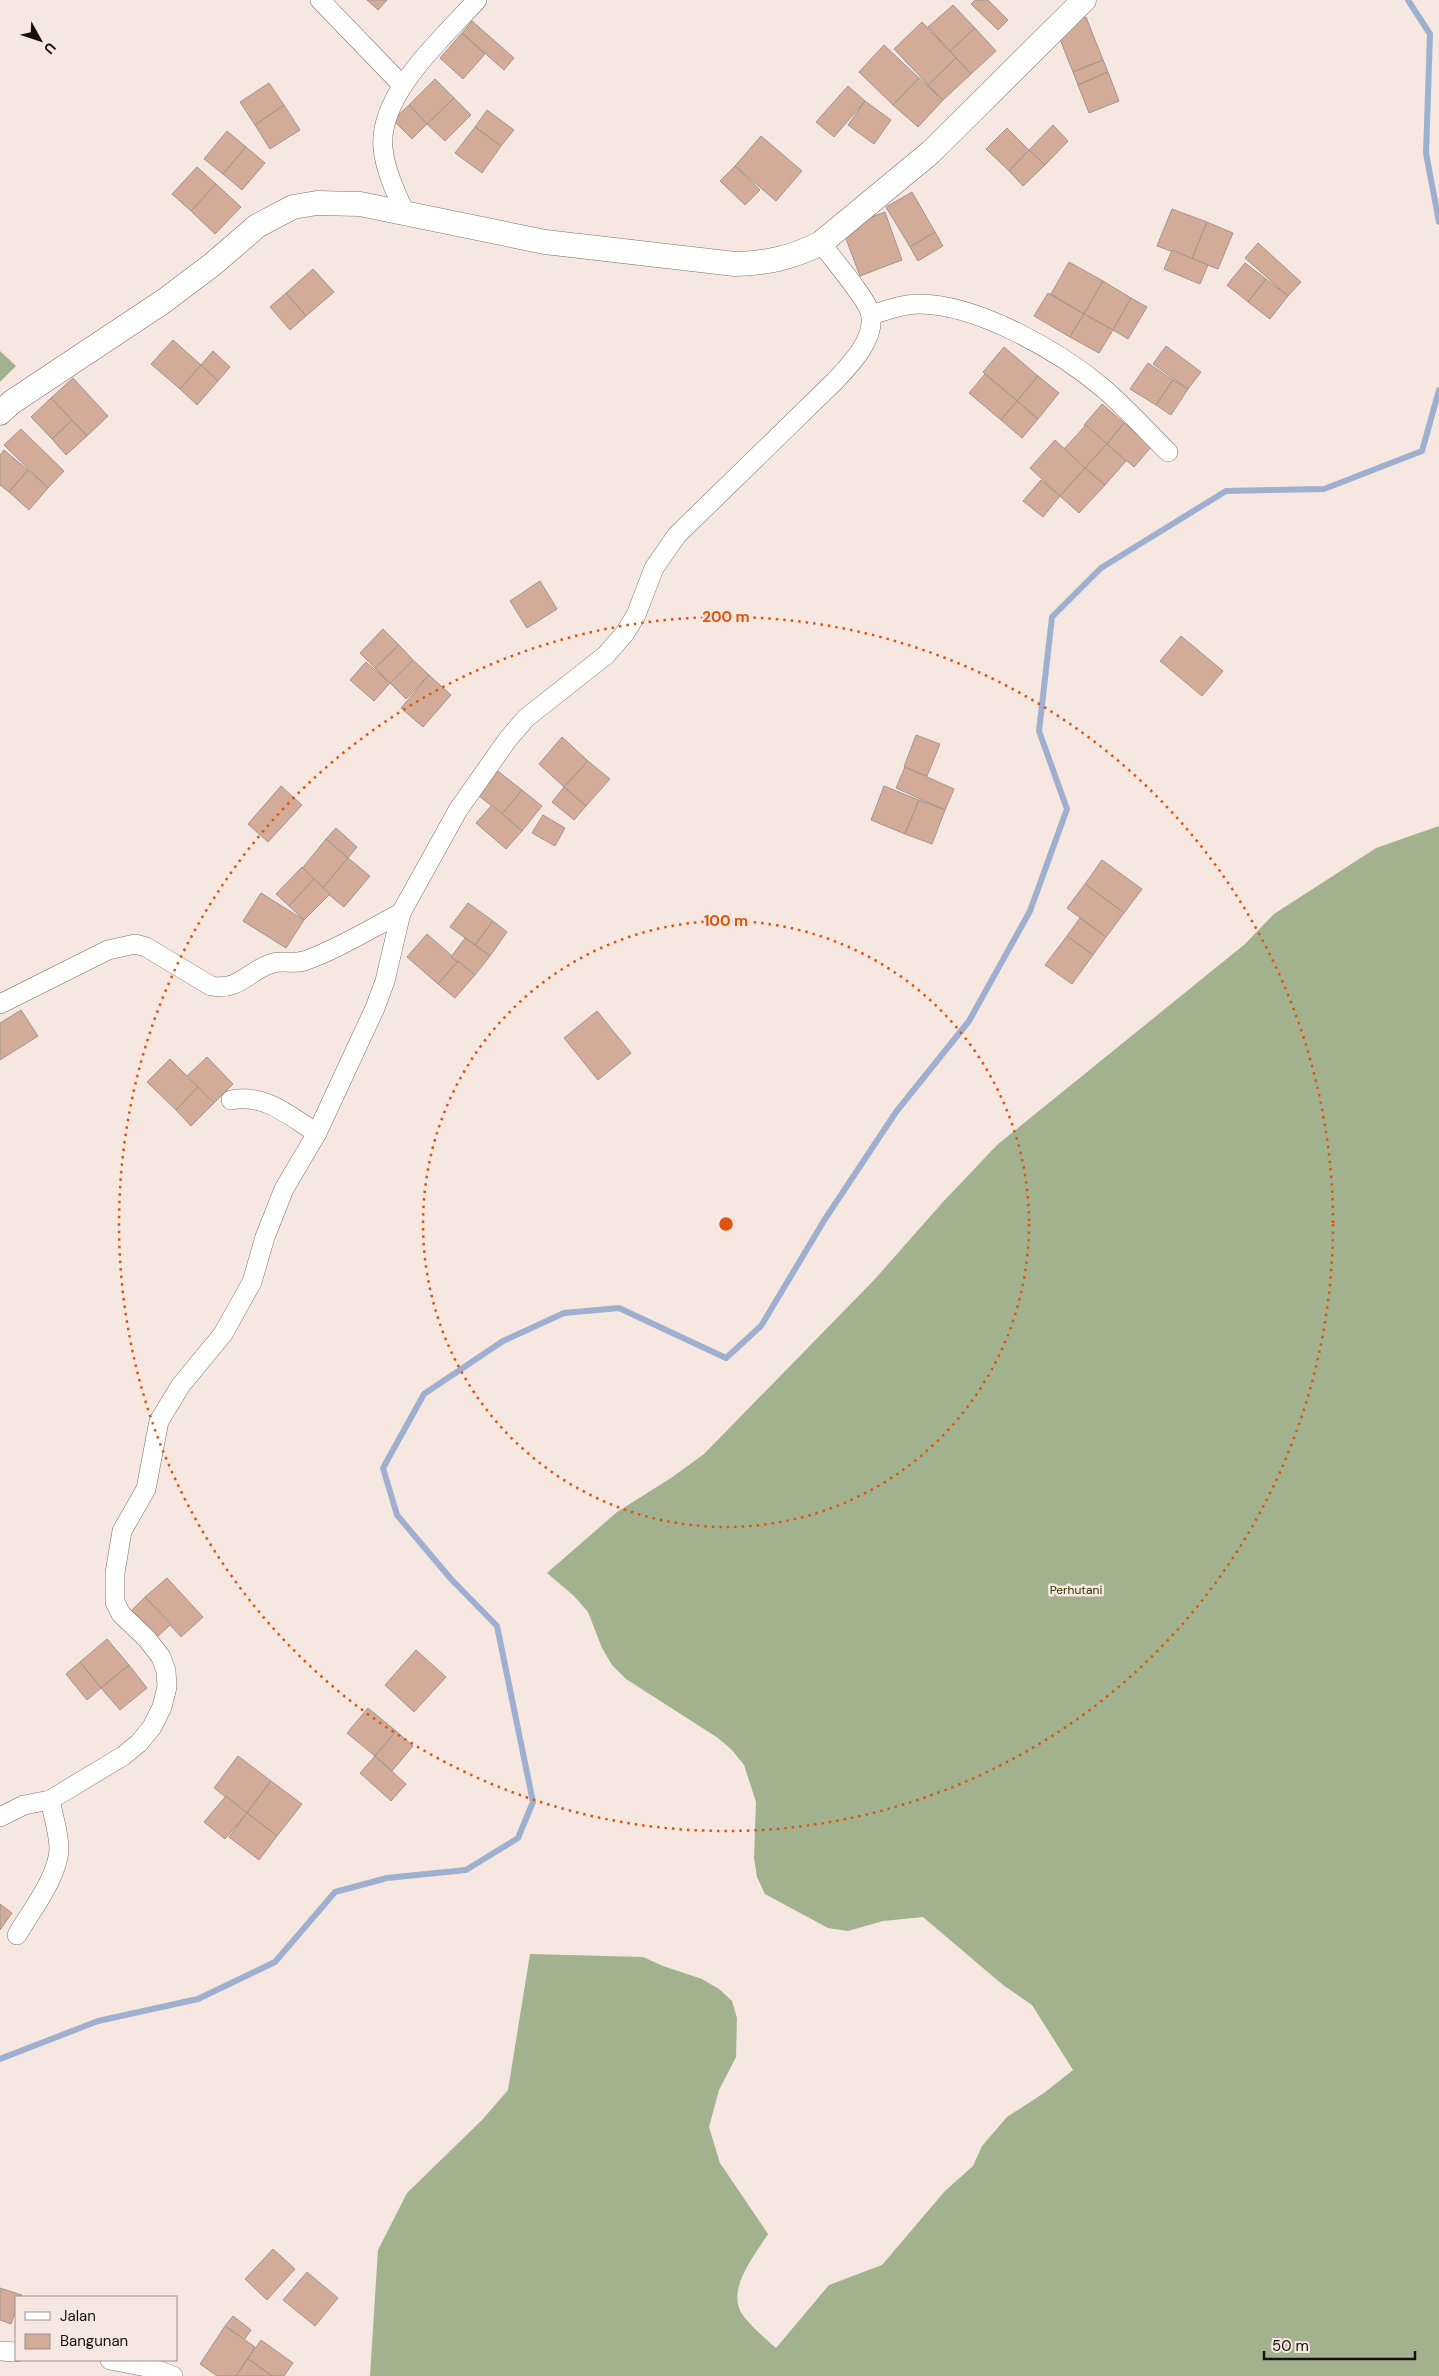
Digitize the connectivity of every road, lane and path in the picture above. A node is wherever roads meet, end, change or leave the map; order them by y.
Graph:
1 (320, 0) edge
2 (477, 0) edge
3 (1084, 0) edge
4 (402, 85) junction
5 (405, 213) junction
6 (821, 243) junction
7 (871, 315) junction
8 (0, 412) edge
9 (1168, 452) dead end
10 (401, 913) junction
11 (0, 1004) edge
12 (231, 1100) dead end
13 (317, 1133) junction
14 (50, 1800) junction
15 (0, 1818) edge
16 (17, 1935) dead end
17 (0, 2352) edge
18 (15, 2352) edge
19 (115, 2361) edge
20 (173, 2376) edge

1 - 4 street
2 - 4 street
3 - 6 street
4 - 5 street
5 - 6 street
5 - 8 street
6 - 7 street
7 - 9 street
7 - 10 street
10 - 11 street
10 - 13 street
12 - 13 street
13 - 14 street
14 - 15 street
14 - 16 street
17 - 18 street
19 - 20 street

